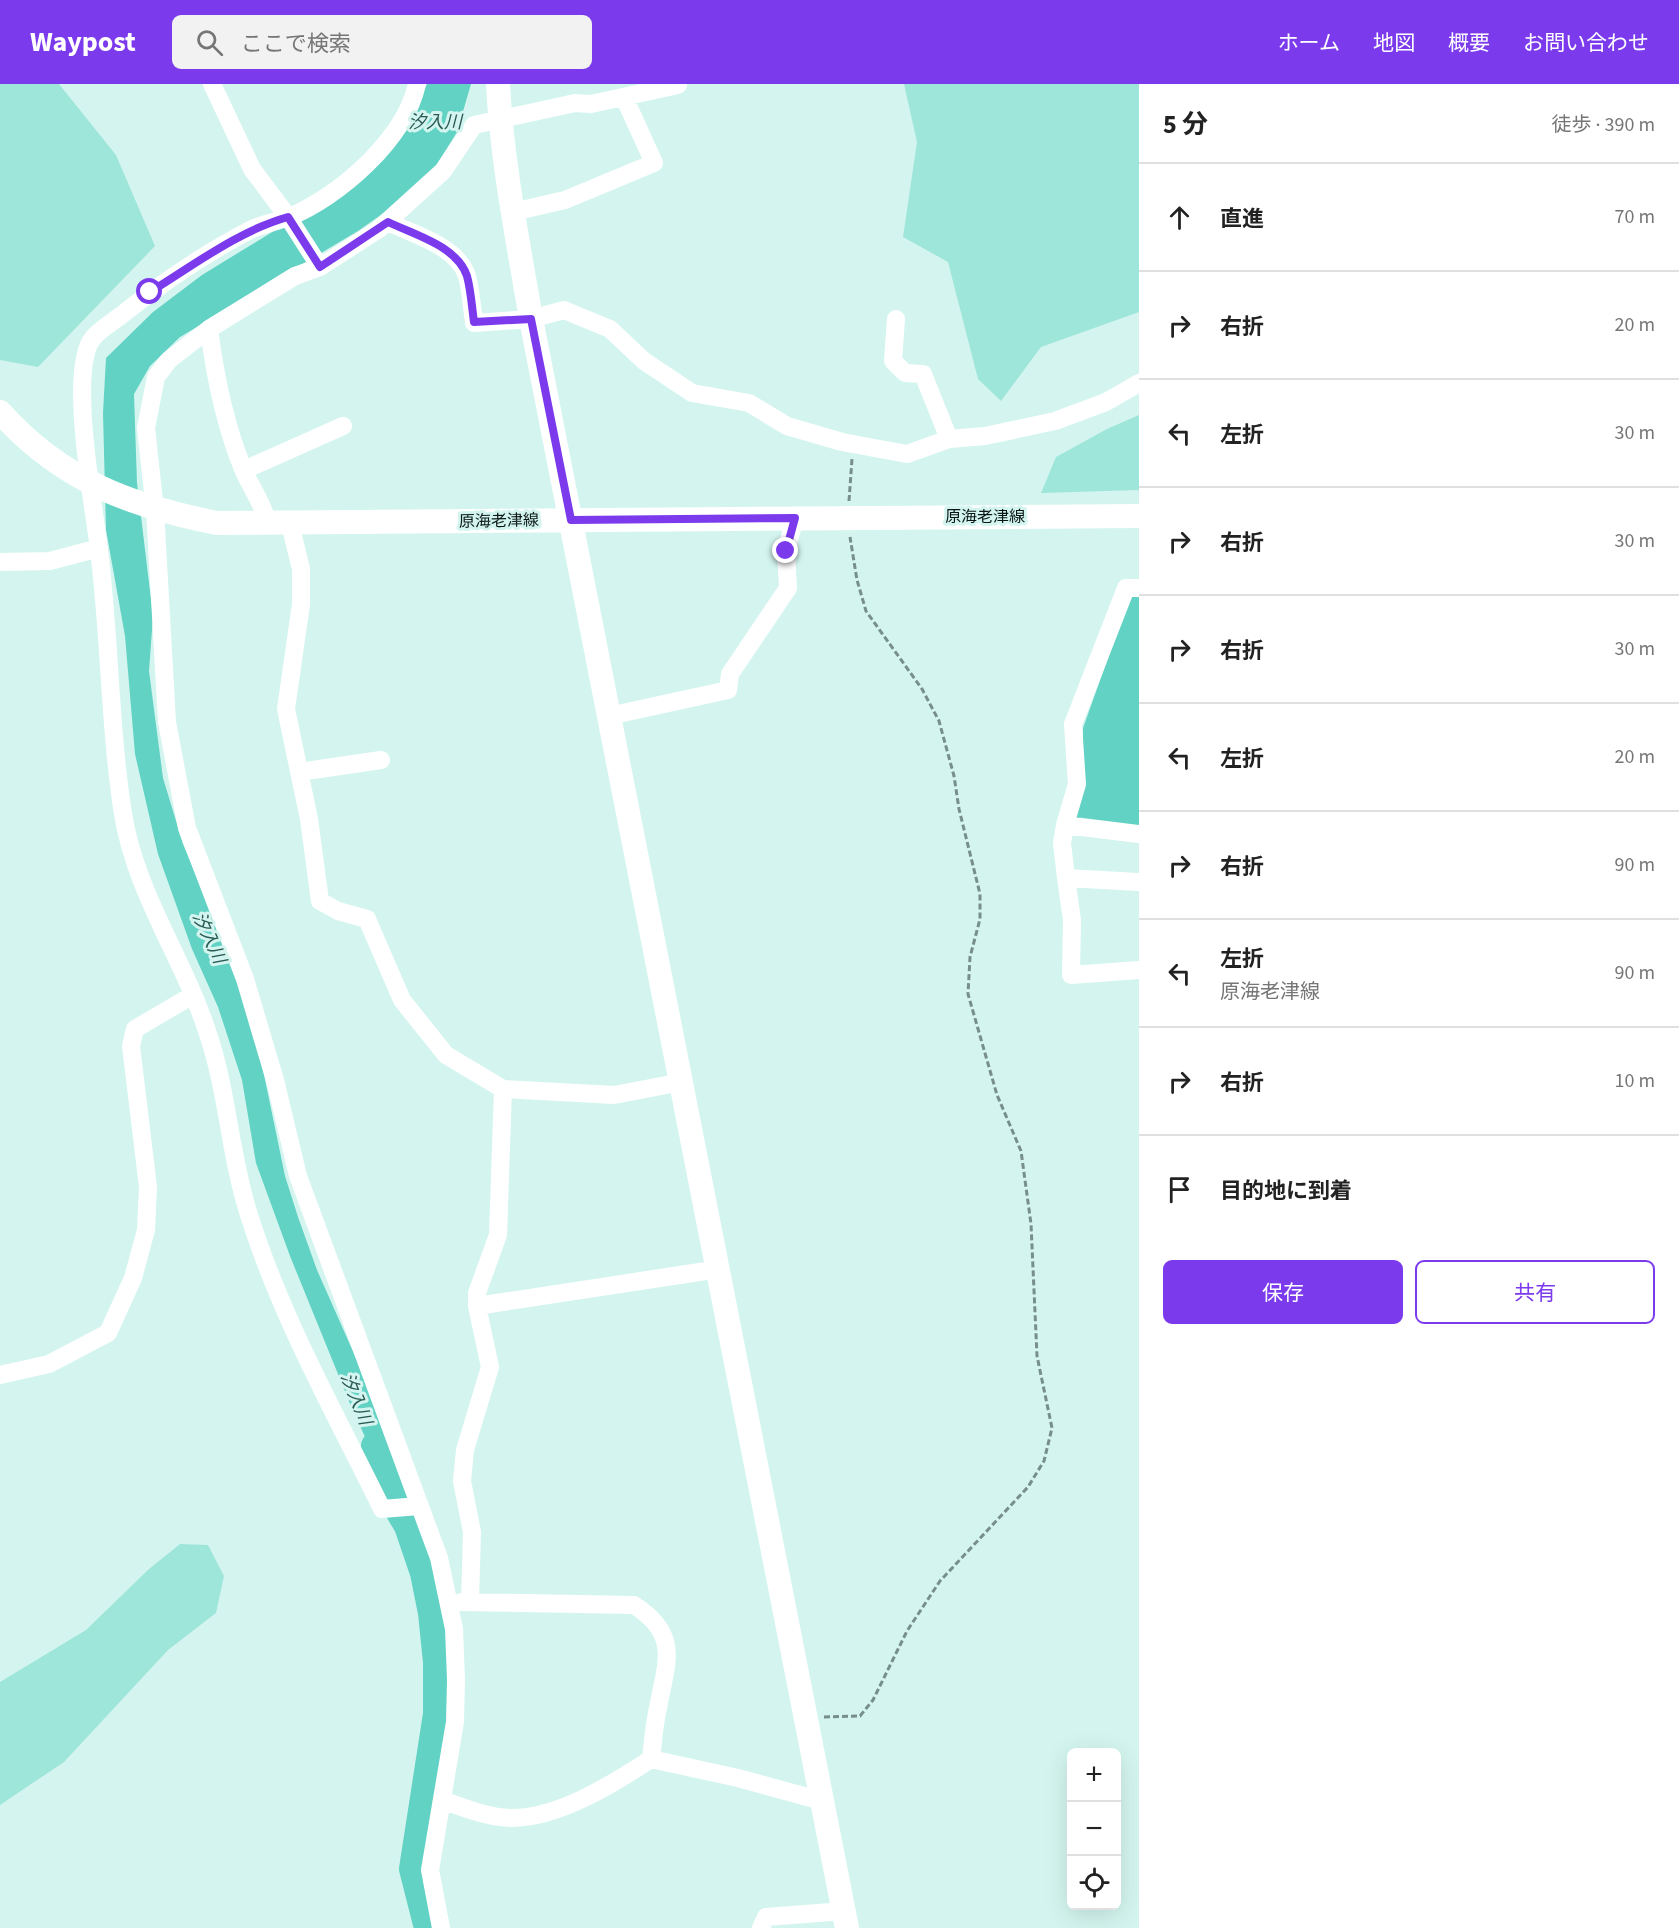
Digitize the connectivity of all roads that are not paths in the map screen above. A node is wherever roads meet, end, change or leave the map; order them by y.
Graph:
1 (212, 84) edge
2 (417, 84) edge
3 (498, 84) edge
4 (678, 85) edge
5 (624, 97) junction
6 (500, 120) junction
7 (513, 212) junction
8 (289, 218) junction
9 (388, 222) junction
10 (320, 267) junction
11 (531, 319) junction
12 (896, 319) dead end
13 (209, 329) junction
14 (1139, 383) edge
15 (344, 426) dead end
16 (5, 427) edge
17 (949, 439) junction
18 (244, 470) junction
19 (90, 484) junction
20 (151, 509) junction
21 (1139, 516) edge
22 (795, 518) junction
23 (571, 520) junction
24 (279, 524) junction
25 (99, 549) junction
26 (0, 562) edge
27 (1139, 588) edge
28 (609, 716) junction
29 (381, 760) dead end
30 (299, 771) junction
31 (1065, 825) junction
32 (1139, 834) edge
33 (1066, 878) junction
34 (1139, 882) edge
35 (1139, 970) edge
36 (193, 995) junction
37 (682, 1083) junction
38 (503, 1089) junction
39 (719, 1269) junction
40 (477, 1306) junction
41 (0, 1375) edge
42 (419, 1506) junction
43 (471, 1601) junction
44 (450, 1602) junction
45 (651, 1759) junction
46 (442, 1800) junction
47 (822, 1801) junction
48 (846, 1920) edge
49 (441, 1928) edge
50 (761, 1928) edge

1 - 8 street
2 - 8 street
3 - 6 street
4 - 5 street
5 - 6 street
5 - 7 street
6 - 7 street
6 - 9 street
7 - 11 street
8 - 10 street
8 - 19 street
9 - 10 street
9 - 11 street
10 - 13 street
11 - 17 street
11 - 23 street
12 - 17 street
13 - 18 street
13 - 20 street
14 - 17 street
15 - 18 street
16 - 19 street, 原海老津線
18 - 24 street
19 - 20 street, 原海老津線
19 - 25 street
20 - 24 street, 原海老津線
20 - 42 street
21 - 22 street, 原海老津線
22 - 23 street, 原海老津線
22 - 28 street
23 - 24 street, 原海老津線
23 - 28 street
24 - 30 street
25 - 26 street
25 - 36 street
27 - 31 street
28 - 37 street
29 - 30 street
30 - 38 street
31 - 32 street
31 - 33 street
33 - 34 street
33 - 35 street
36 - 41 street
36 - 42 street
37 - 38 street
37 - 39 street
38 - 40 street
39 - 40 street
39 - 47 street
40 - 43 street
42 - 44 street
43 - 44 street
43 - 45 street
44 - 46 street
45 - 46 street
45 - 47 street
46 - 49 street
47 - 48 street
48 - 50 street

